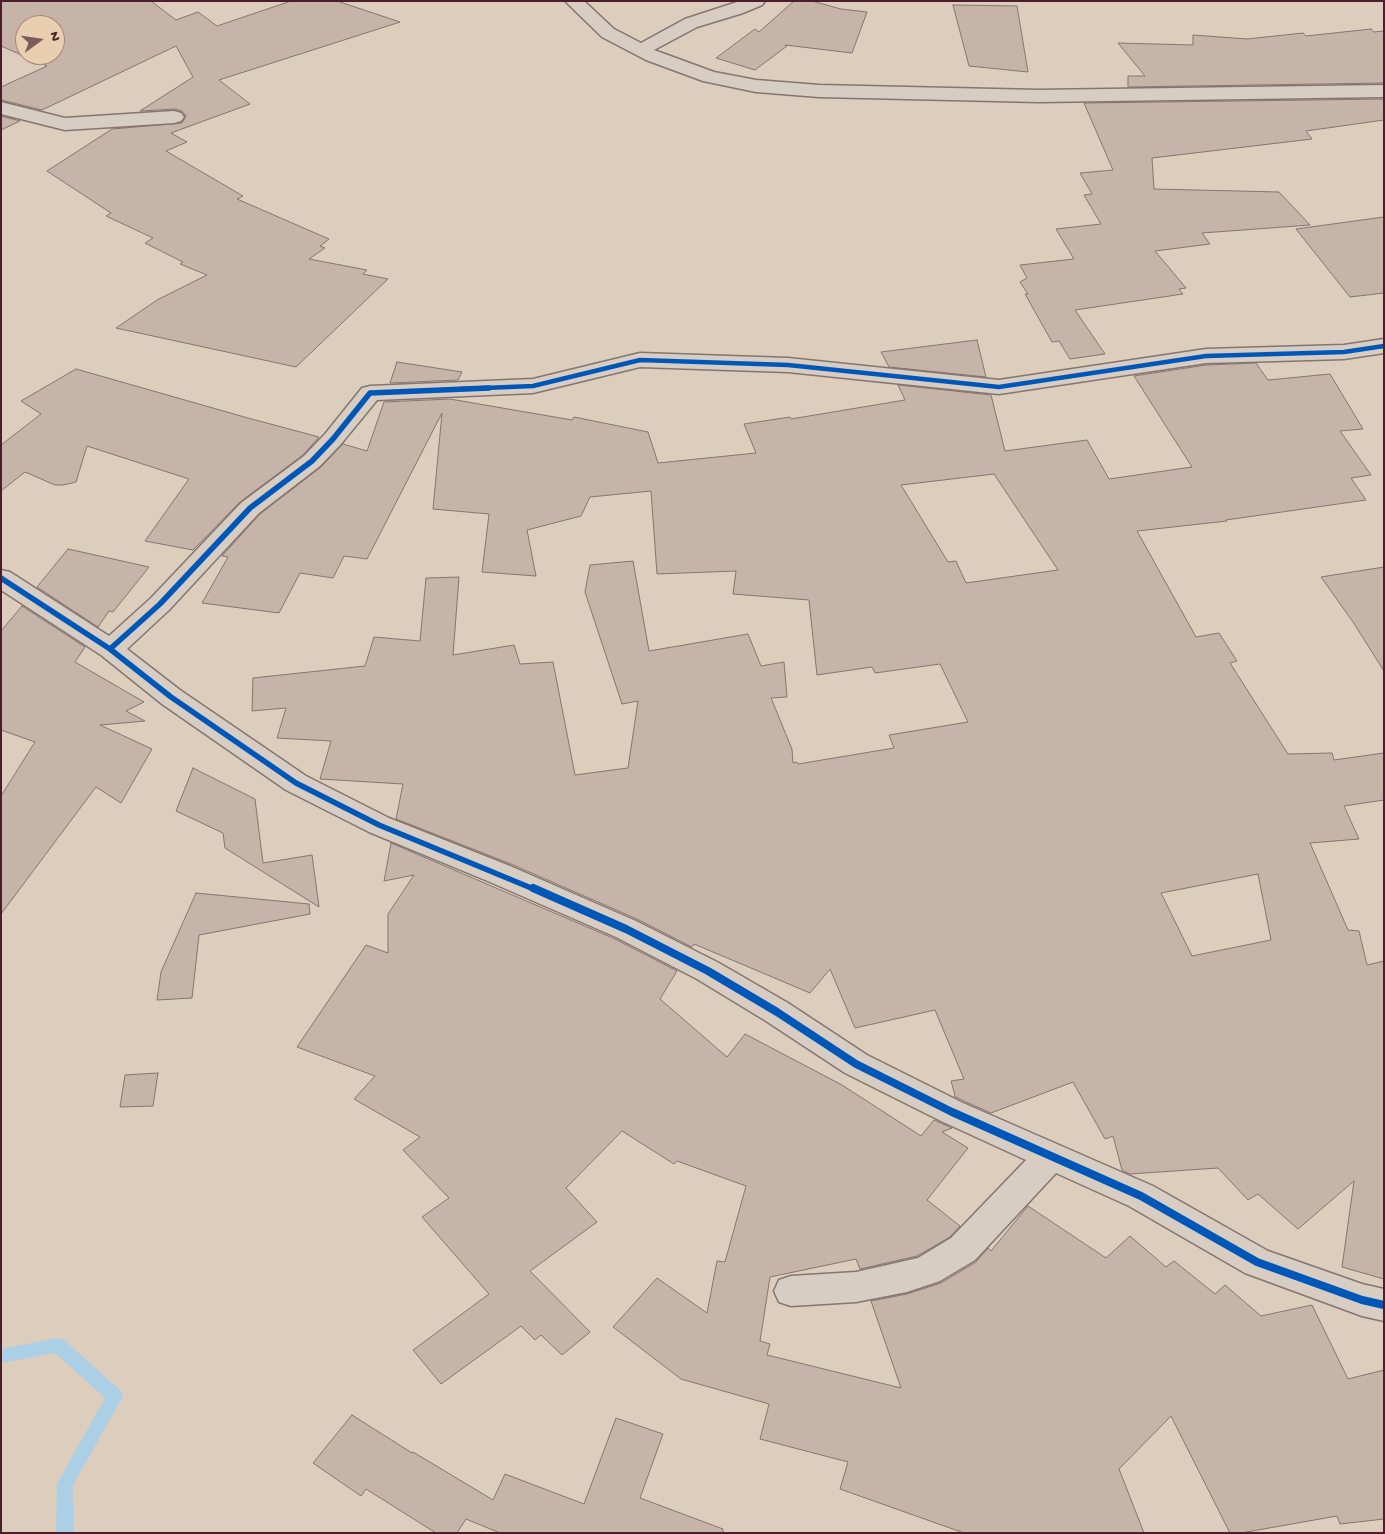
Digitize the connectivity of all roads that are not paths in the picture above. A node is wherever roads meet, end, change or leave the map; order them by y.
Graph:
1 (574, 1) edge
2 (756, 1) edge
3 (640, 50) junction
4 (1384, 91) edge
5 (1, 108) edge
6 (174, 117) dead end
7 (1384, 346) edge
8 (1, 578) edge
9 (110, 649) junction
10 (1051, 1156) junction
11 (791, 1291) dead end
12 (1384, 1305) edge

1 - 3 street
2 - 3 street
3 - 4 street
5 - 6 street
7 - 9 street
8 - 9 street
9 - 10 street
10 - 11 street
10 - 12 street

